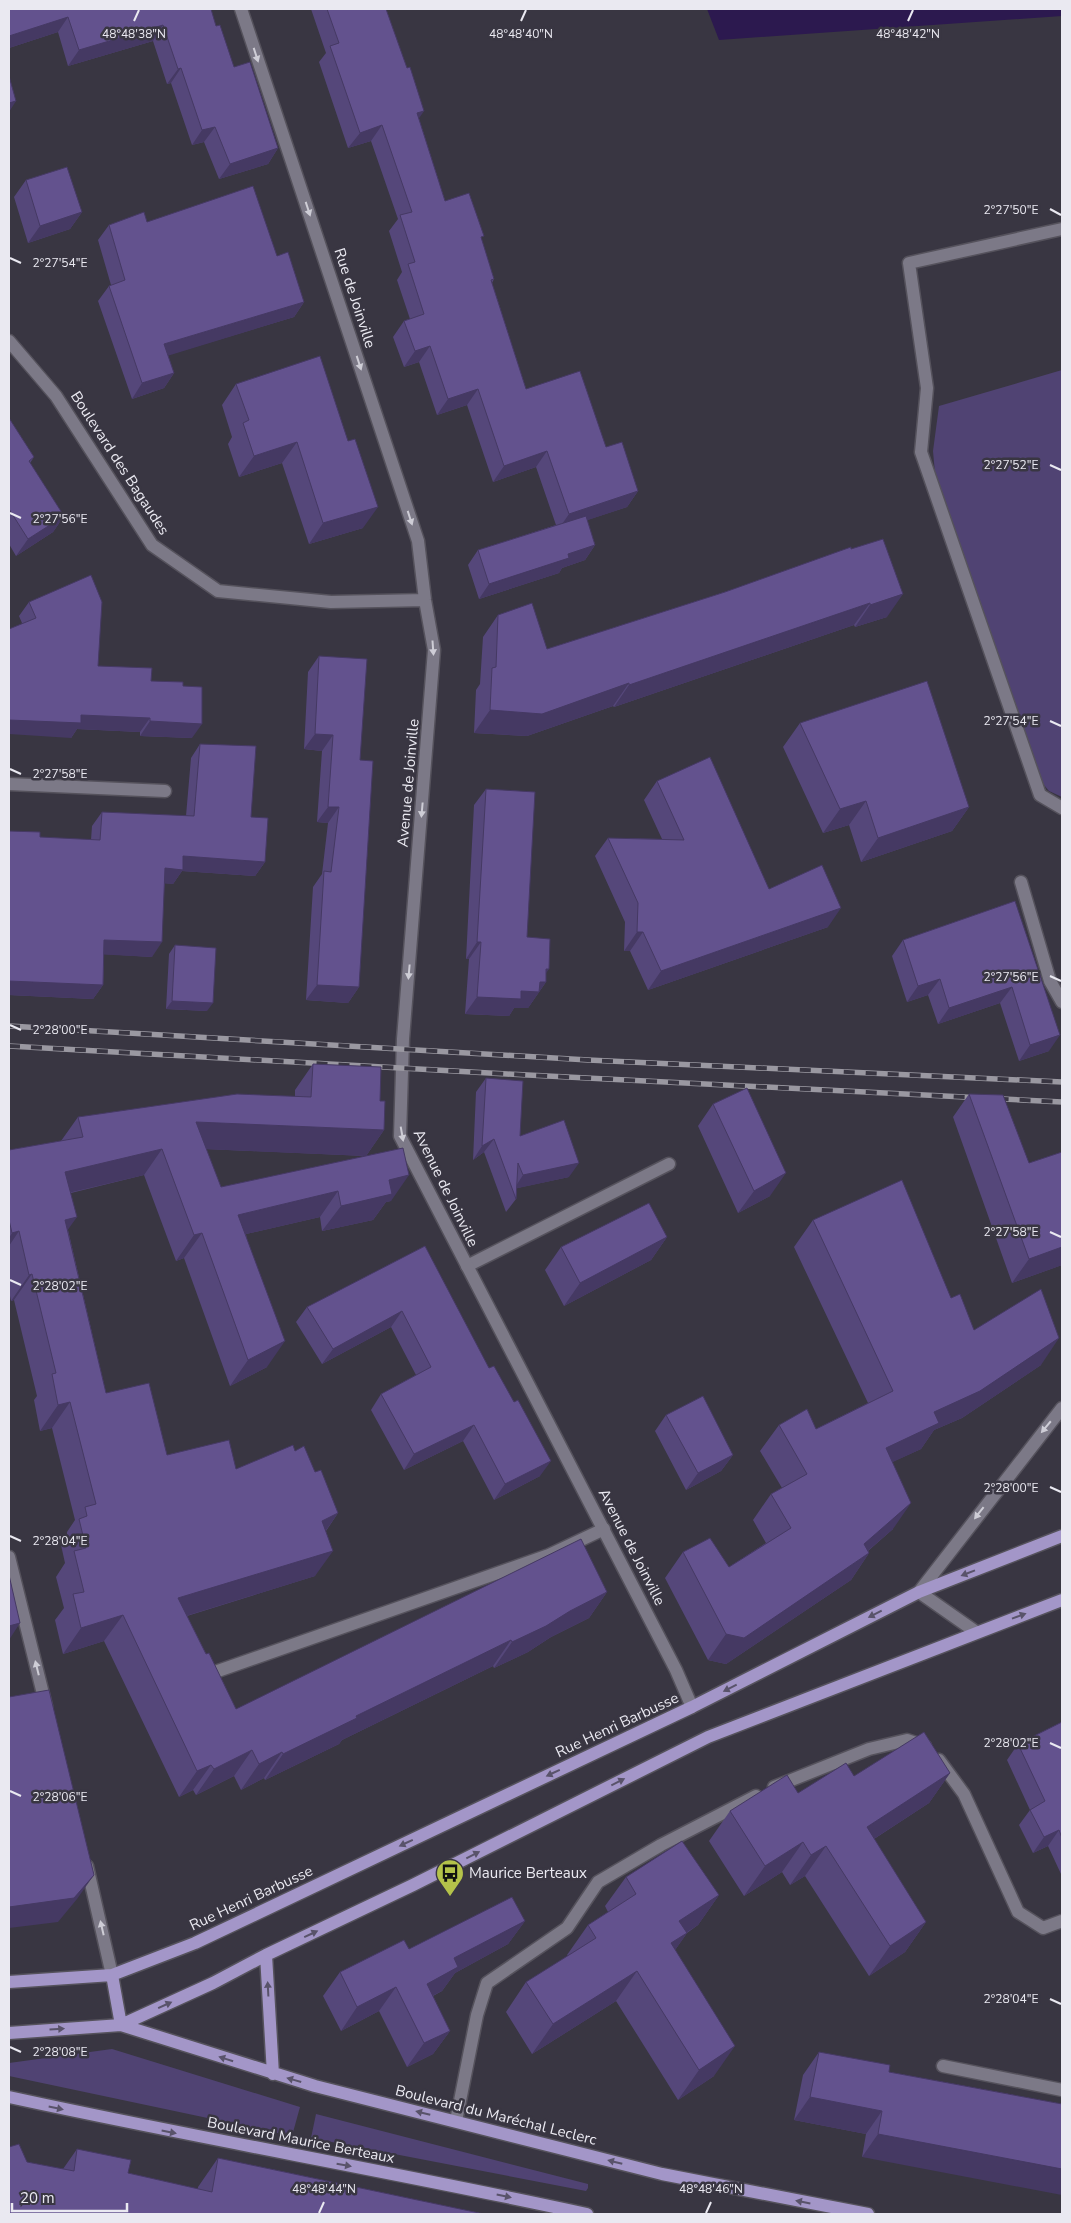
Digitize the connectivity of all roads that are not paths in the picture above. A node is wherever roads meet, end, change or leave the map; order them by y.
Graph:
1 (241, 9) edge
2 (1062, 229) edge
3 (9, 341) edge
4 (425, 600) junction
5 (9, 784) edge
6 (165, 791) dead end
7 (1062, 808) edge
8 (1021, 882) dead end
9 (1062, 1002) edge
10 (669, 1164) dead end
11 (467, 1266) junction
12 (1062, 1408) edge
13 (604, 1529) junction
14 (1062, 1536) edge
15 (9, 1557) edge
16 (918, 1592) junction
17 (1062, 1600) edge
18 (976, 1632) junction
19 (215, 1672) edge
20 (692, 1707) junction
21 (50, 1718) edge
22 (83, 1850) edge
23 (1062, 1921) edge
24 (266, 1955) junction
25 (112, 1975) junction
26 (9, 1982) edge
27 (121, 2025) junction
28 (9, 2033) edge
29 (942, 2066) dead end
30 (273, 2074) junction
31 (1062, 2090) edge
32 (9, 2097) edge
33 (456, 2121) junction
34 (586, 2214) edge
35 (868, 2214) edge

1 -> 4 street, Rue de Joinville
2 - 7 street
3 - 4 street, Boulevard des Bagaudes
4 -> 11 street, Avenue de Joinville
5 - 6 street
8 - 9 street
10 - 11 street
11 - 13 street, Avenue de Joinville
12 -> 16 street, Rue Henri Barbusse
13 - 19 street
13 - 20 street, Avenue de Joinville
14 -> 16 main road
21 -> 15 street
16 - 18 street
16 -> 20 main road, Rue Henri Barbusse
18 -> 17 main road
24 -> 18 main road
20 -> 25 main road, Rue Henri Barbusse
25 -> 22 street
23 - 33 street
27 -> 24 main road
30 -> 24 main road
25 - 26 main road
25 - 27 main road
28 -> 27 main road
30 -> 27 main road, Boulevard du Maréchal Leclerc
29 - 31 street
33 -> 30 main road, Boulevard du Maréchal Leclerc
32 -> 34 main road, Boulevard Maurice Berteaux
35 -> 33 main road, Boulevard du Maréchal Leclerc

